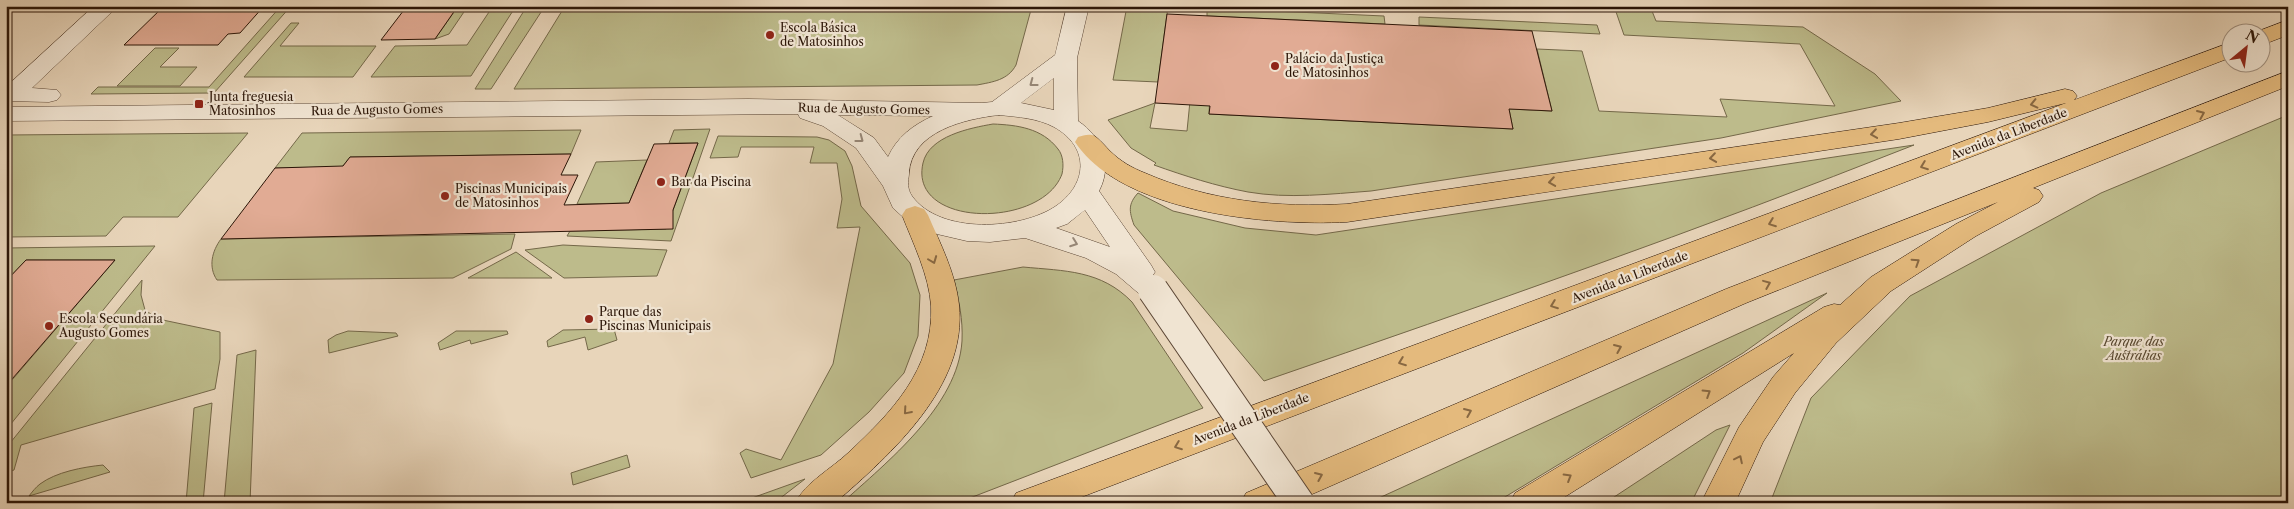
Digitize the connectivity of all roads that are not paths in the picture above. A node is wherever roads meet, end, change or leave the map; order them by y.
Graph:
1 (98, 6) edge
2 (107, 6) edge
3 (1078, 6) edge
4 (2288, 27) edge
5 (2272, 34) edge
6 (2222, 51) edge
7 (2222, 52) edge
8 (1066, 58) junction
9 (2288, 78) edge
10 (6, 89) edge
11 (6, 103) edge
12 (748, 106) junction
13 (990, 109) junction
14 (6, 114) edge
15 (1066, 124) junction
16 (2156, 133) junction
17 (1086, 142) junction
18 (895, 185) junction
19 (1086, 191) junction
20 (916, 215) junction
21 (1028, 229) junction
22 (1881, 284) junction
23 (1153, 290) junction
24 (812, 503) edge
25 (1028, 503) edge
26 (1258, 503) edge
27 (1299, 503) edge
28 (1527, 503) edge
29 (1718, 503) edge

1 - 10 street
2 - 11 street
3 - 8 street
4 - 5 highway
6 -> 17 highway
7 -> 25 highway, Avenida da Liberdade
8 -> 13 street
8 - 15 street
16 -> 9 highway
12 - 13 street, Rua de Augusto Gomes
12 - 14 street, Rua de Augusto Gomes
12 -> 18 street, Rua de Augusto Gomes
13 - 15 street
13 - 18 street
15 - 17 street
22 -> 16 highway
26 -> 16 highway
17 - 19 street
18 - 20 street
19 - 21 street
19 - 23 street
20 - 21 street
20 -> 24 highway
21 -> 23 street
28 -> 22 highway
29 -> 22 highway
23 - 27 street, bridge

